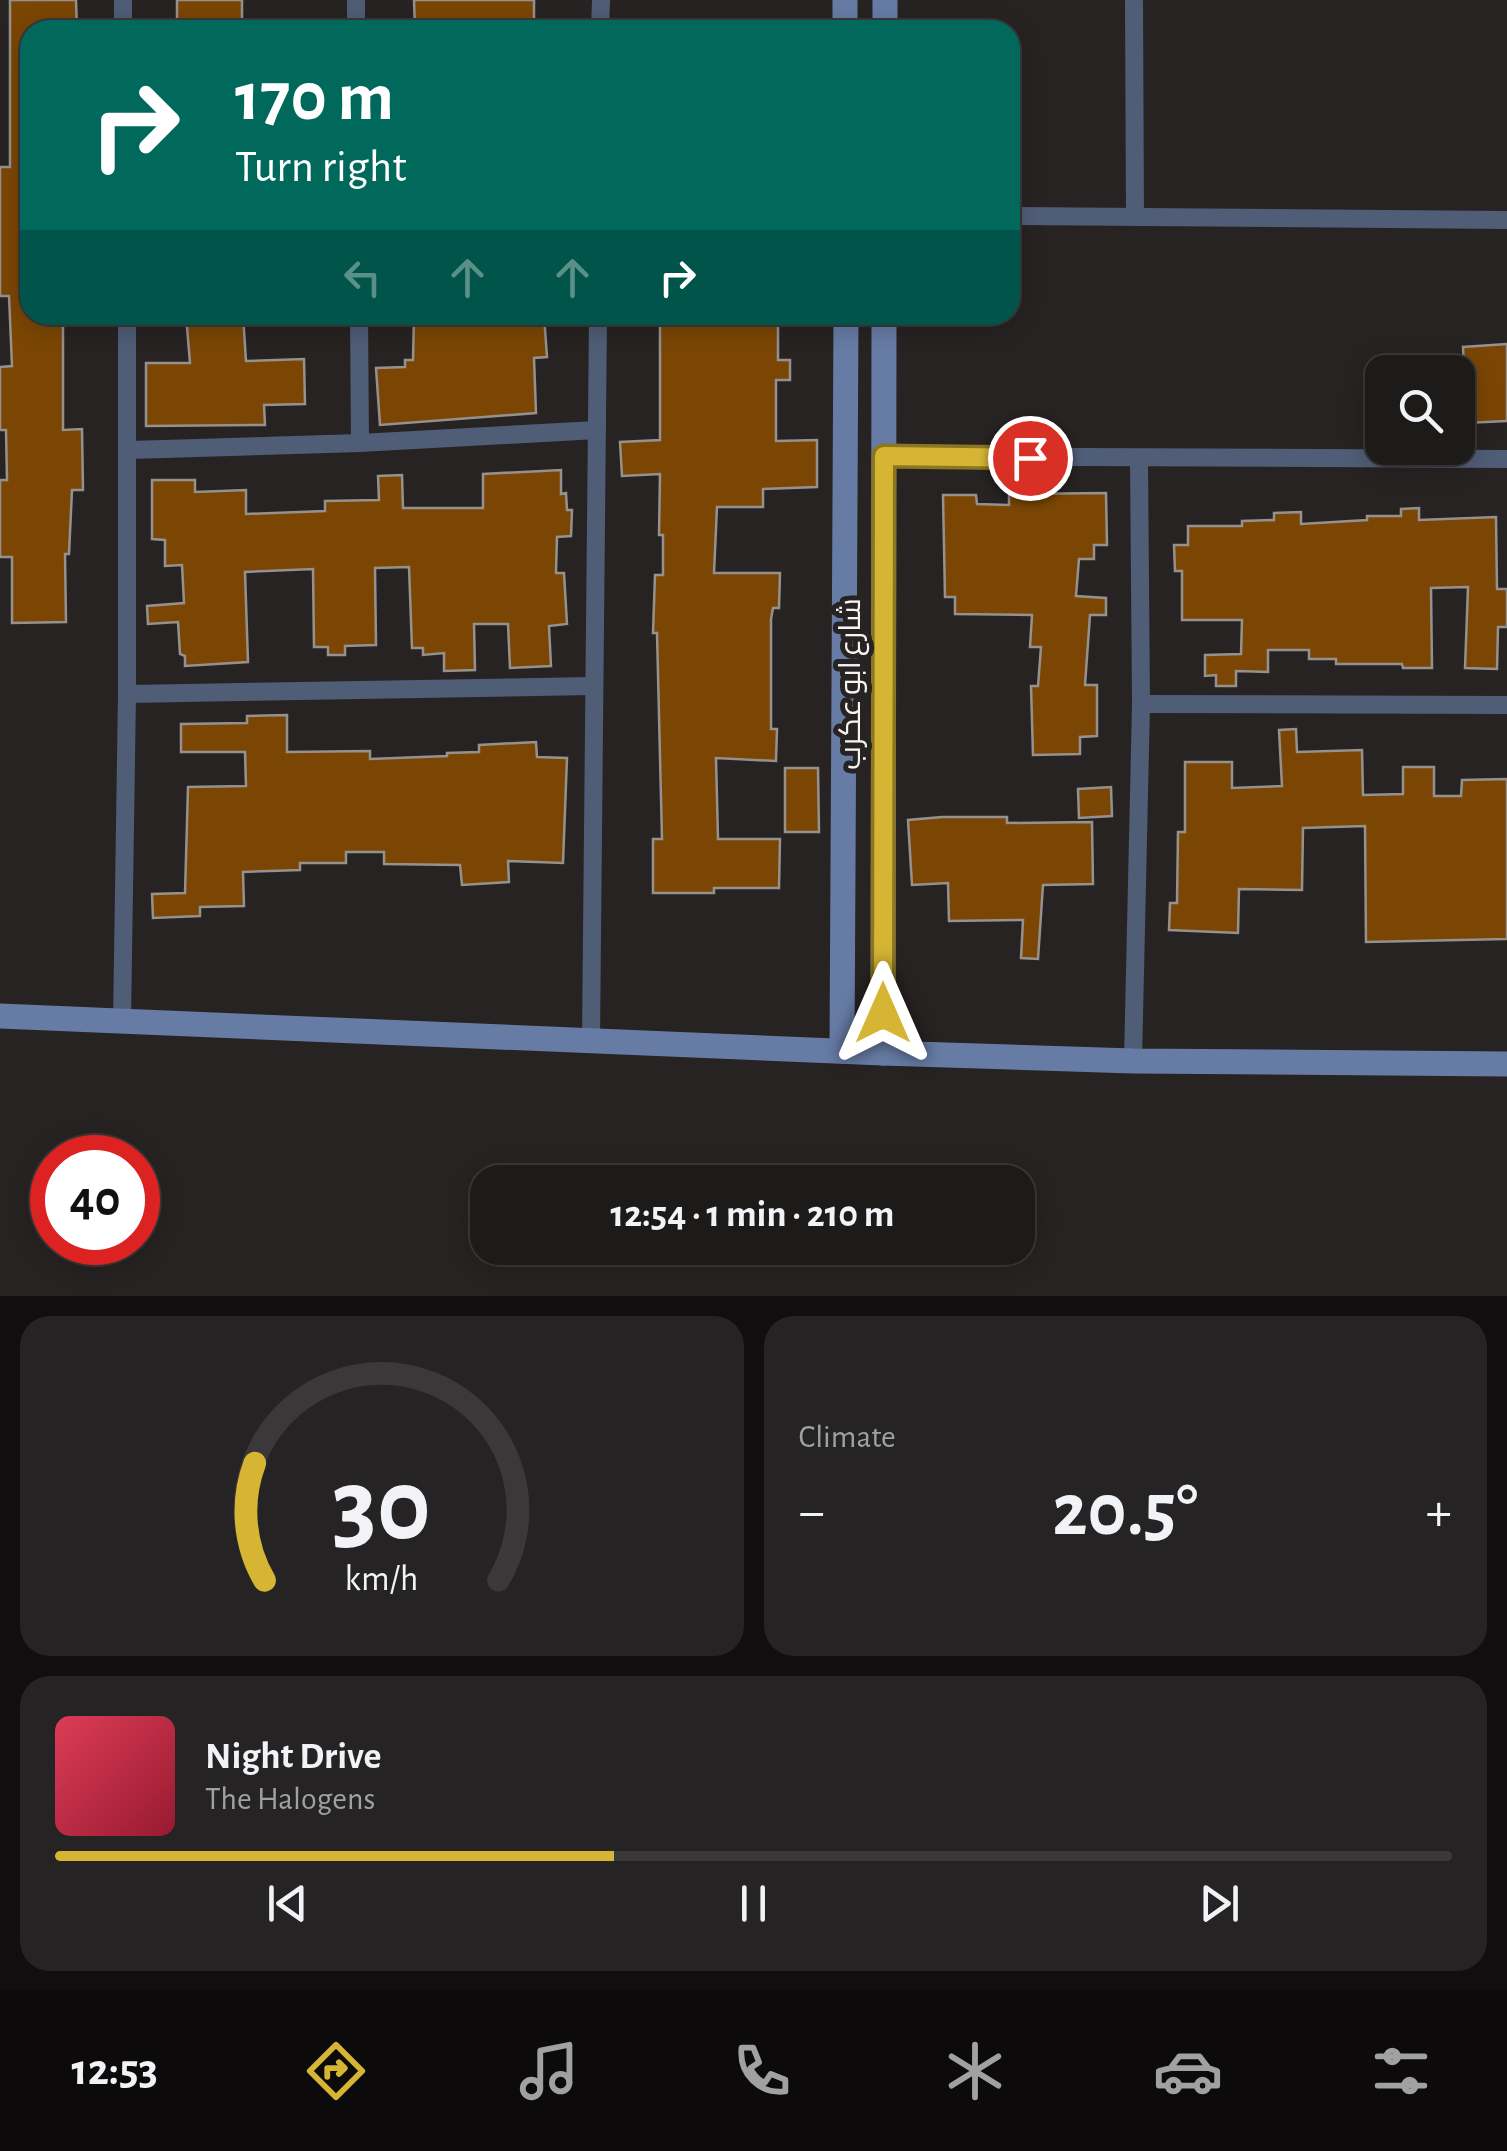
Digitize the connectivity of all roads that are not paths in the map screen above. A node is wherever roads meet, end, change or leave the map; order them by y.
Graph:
1 (1134, 0) edge
2 (1020, 216) edge
3 (1135, 216) junction
4 (1507, 220) edge
5 (127, 325) edge
6 (359, 325) edge
7 (598, 325) edge
8 (846, 325) edge
9 (884, 325) edge
10 (596, 430) junction
11 (360, 442) junction
12 (129, 450) junction
13 (884, 456) junction
14 (1507, 459) edge
15 (1138, 460) junction
16 (594, 686) junction
17 (127, 694) junction
18 (1141, 704) junction
19 (1507, 705) edge
20 (0, 1016) edge
21 (122, 1021) junction
22 (590, 1039) junction
23 (842, 1051) junction
24 (883, 1053) junction
25 (1133, 1060) junction
26 (1507, 1064) edge

1 - 3 street
2 - 3 street
3 - 4 street
5 - 12 street
6 - 11 street
7 - 10 street
8 - 23 street
9 - 13 street, شارع ابو عكرب
10 - 11 street
10 - 16 street
11 - 12 street
12 - 17 street
13 - 15 street
13 - 24 street, شارع ابو عكرب
14 - 15 street
15 - 18 street
16 - 17 street
16 - 22 street
17 - 21 street
18 - 19 street
18 - 25 street
20 - 21 street
21 - 22 street
22 - 23 street
23 - 24 street
24 - 25 street
25 - 26 street

